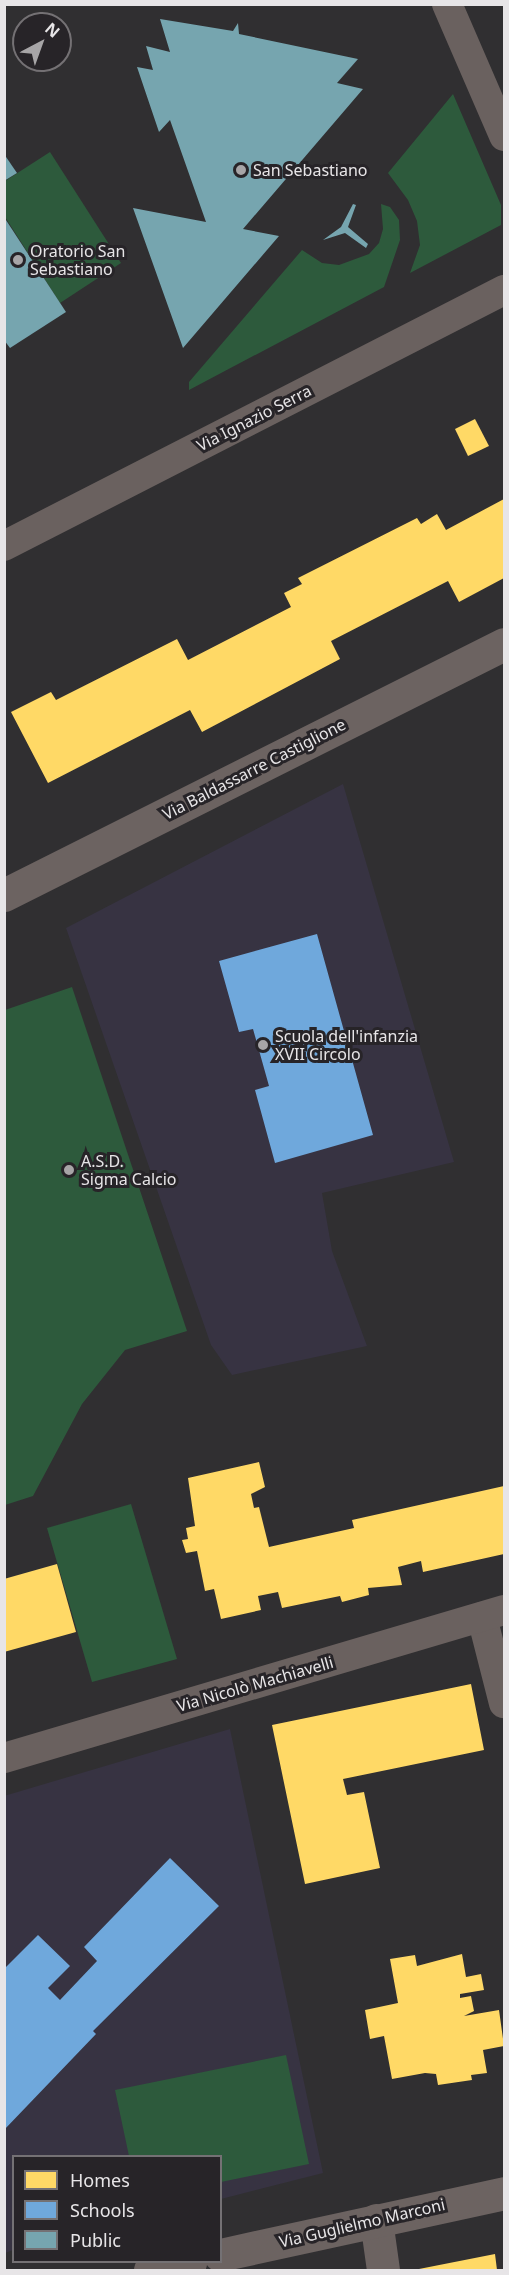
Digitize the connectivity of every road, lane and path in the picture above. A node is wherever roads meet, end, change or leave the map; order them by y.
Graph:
1 (447, 4) edge
2 (504, 136) edge
3 (504, 290) edge
4 (4, 546) edge
5 (504, 644) edge
6 (4, 895) edge
7 (493, 1613) edge
8 (504, 1703) edge
9 (4, 1758) edge
10 (504, 2193) edge
11 (376, 2220) junction
12 (222, 2255) edge
13 (186, 2263) edge
14 (150, 2271) edge
15 (382, 2271) edge

1 - 2 street
3 - 4 street, Via Ignazio Serra
5 - 6 main road, Via Baldassarre Castiglione
7 - 8 street
7 - 9 street, Via Nicolò Machiavelli
10 - 11 main road, Via Guglielmo Marconi
11 - 12 main road, Via Guglielmo Marconi
11 - 15 main road
13 - 14 main road

